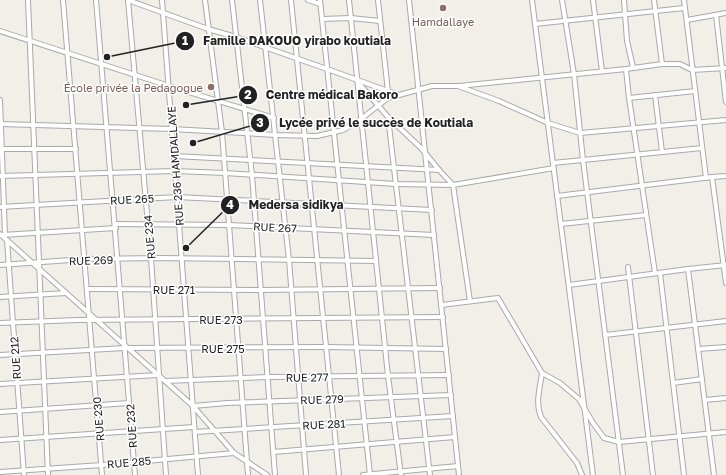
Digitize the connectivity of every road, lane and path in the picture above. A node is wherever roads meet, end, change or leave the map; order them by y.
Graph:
1 (28, 0) edge
2 (64, 0) edge
3 (96, 0) edge
4 (128, 0) edge
5 (162, 0) edge
6 (205, 0) edge
7 (232, 0) edge
8 (260, 0) edge
9 (290, 0) edge
10 (308, 0) edge
11 (349, 0) edge
12 (378, 0) edge
13 (409, 0) edge
14 (532, 0) edge
15 (562, 0) edge
16 (593, 0) edge
17 (624, 0) edge
18 (654, 0) edge
19 (684, 0) edge
20 (320, 2) edge
21 (684, 8) junction
22 (655, 11) junction
23 (163, 13) junction
24 (726, 13) edge
25 (626, 14) junction
26 (716, 14) junction
27 (596, 17) junction
28 (351, 18) junction
29 (322, 19) junction
30 (565, 20) junction
31 (687, 20) junction
32 (380, 21) junction
33 (535, 24) junction
34 (208, 29) junction
35 (0, 31) edge
36 (236, 37) junction
37 (29, 40) junction
38 (266, 48) junction
39 (68, 53) junction
40 (297, 59) junction
41 (102, 64) junction
42 (662, 64) junction
43 (634, 68) junction
44 (724, 68) edge
45 (327, 69) junction
46 (626, 69) junction
47 (692, 70) junction
48 (602, 71) junction
49 (135, 74) junction
50 (574, 74) junction
51 (541, 77) junction
52 (357, 80) junction
53 (169, 86) junction
54 (458, 86) junction
55 (419, 90) junction
56 (695, 91) junction
57 (388, 92) junction
58 (655, 95) junction
59 (400, 96) junction
60 (629, 98) junction
61 (0, 100) edge
62 (218, 101) junction
63 (726, 102) edge
64 (378, 106) junction
65 (244, 109) junction
66 (388, 117) junction
67 (274, 118) junction
68 (361, 119) junction
69 (726, 120) edge
70 (699, 122) junction
71 (548, 123) junction
72 (0, 124) edge
73 (32, 125) junction
74 (74, 125) junction
75 (659, 126) junction
76 (107, 127) junction
77 (140, 128) junction
78 (634, 128) junction
79 (172, 129) junction
80 (222, 132) junction
81 (333, 133) junction
82 (580, 133) junction
83 (247, 134) junction
84 (276, 135) junction
85 (305, 136) junction
86 (702, 148) junction
87 (1, 149) edge
88 (34, 149) junction
89 (76, 149) junction
90 (662, 152) junction
91 (426, 154) junction
92 (638, 155) junction
93 (174, 156) junction
94 (224, 159) junction
95 (250, 160) junction
96 (583, 160) junction
97 (278, 162) junction
98 (553, 162) junction
99 (308, 164) junction
100 (337, 166) junction
101 (366, 167) junction
102 (554, 168) junction
103 (394, 169) junction
104 (427, 170) junction
105 (439, 170) junction
106 (175, 171) junction
107 (111, 172) junction
108 (143, 172) junction
109 (78, 173) junction
110 (225, 173) junction
111 (35, 174) junction
112 (252, 175) junction
113 (1, 176) edge
114 (726, 176) edge
115 (280, 177) junction
116 (712, 177) junction
117 (706, 178) junction
118 (309, 179) junction
119 (338, 181) junction
120 (368, 183) junction
121 (396, 184) junction
122 (429, 184) junction
123 (453, 185) junction
124 (642, 185) junction
125 (587, 192) junction
126 (557, 196) junction
127 (177, 197) junction
128 (146, 198) junction
129 (227, 199) junction
130 (113, 200) junction
131 (254, 201) junction
132 (80, 202) junction
133 (283, 202) junction
134 (312, 204) junction
135 (36, 205) junction
136 (341, 206) junction
137 (2, 207) edge
138 (371, 207) junction
139 (399, 209) junction
140 (432, 210) junction
141 (646, 216) junction
142 (591, 221) junction
143 (148, 224) junction
144 (179, 224) junction
145 (561, 224) junction
146 (229, 225) junction
147 (115, 226) junction
148 (256, 226) junction
149 (286, 228) junction
150 (314, 229) junction
151 (82, 230) junction
152 (343, 231) junction
153 (37, 232) junction
154 (373, 232) junction
155 (402, 234) junction
156 (2, 235) edge
157 (434, 235) junction
158 (7, 240) junction
159 (151, 258) junction
160 (182, 258) junction
161 (118, 259) junction
162 (231, 259) junction
163 (258, 259) junction
164 (85, 260) junction
165 (289, 260) junction
166 (317, 260) junction
167 (347, 261) junction
168 (376, 261) junction
169 (39, 262) junction
170 (32, 263) junction
171 (9, 264) junction
172 (0, 265) edge
173 (725, 265) edge
174 (628, 267) dead end
175 (39, 269) junction
176 (688, 269) junction
177 (660, 272) junction
178 (654, 273) junction
179 (629, 277) junction
180 (599, 281) junction
181 (726, 283) edge
182 (569, 285) junction
183 (408, 288) junction
184 (440, 288) junction
185 (87, 289) junction
186 (120, 289) junction
187 (153, 289) junction
188 (184, 289) junction
189 (320, 289) junction
190 (350, 289) junction
191 (379, 289) junction
192 (234, 290) junction
193 (261, 290) junction
194 (292, 290) junction
195 (66, 293) junction
196 (40, 294) junction
197 (11, 296) junction
198 (0, 297) edge
199 (470, 301) junction
200 (441, 305) junction
201 (89, 313) junction
202 (443, 317) junction
203 (353, 318) junction
204 (382, 318) junction
205 (412, 318) junction
206 (236, 319) junction
207 (263, 319) junction
208 (294, 319) junction
209 (323, 319) junction
210 (90, 320) junction
211 (97, 320) junction
212 (123, 320) junction
213 (155, 320) junction
214 (186, 320) junction
215 (41, 321) junction
216 (726, 321) edge
217 (0, 323) edge
218 (13, 323) junction
219 (695, 325) junction
220 (666, 328) junction
221 (636, 332) junction
222 (605, 335) junction
223 (126, 347) junction
224 (296, 347) junction
225 (326, 347) junction
226 (726, 347) edge
227 (157, 348) junction
228 (188, 348) junction
229 (238, 348) junction
230 (265, 348) junction
231 (356, 348) junction
232 (385, 348) junction
233 (415, 348) junction
234 (446, 349) junction
235 (698, 349) junction
236 (92, 350) junction
237 (42, 353) junction
238 (15, 354) junction
239 (0, 355) edge
240 (542, 373) junction
241 (158, 375) junction
242 (449, 375) junction
243 (127, 376) junction
244 (329, 376) junction
245 (359, 376) junction
246 (388, 376) junction
247 (419, 376) junction
248 (268, 377) junction
249 (298, 377) junction
250 (95, 378) junction
251 (240, 378) junction
252 (191, 379) junction
253 (702, 379) junction
254 (44, 381) junction
255 (165, 381) junction
256 (17, 383) junction
257 (673, 383) junction
258 (0, 384) edge
259 (451, 394) junction
260 (421, 396) junction
261 (391, 397) junction
262 (361, 398) junction
263 (726, 398) edge
264 (332, 399) junction
265 (300, 400) junction
266 (705, 400) junction
267 (269, 401) junction
268 (242, 402) junction
269 (129, 403) junction
270 (97, 405) junction
271 (192, 406) junction
272 (45, 409) junction
273 (585, 409) junction
274 (19, 411) junction
275 (0, 412) edge
276 (453, 416) junction
277 (424, 418) junction
278 (394, 420) junction
279 (364, 422) junction
280 (334, 423) junction
281 (302, 425) junction
282 (272, 427) junction
283 (163, 429) junction
284 (195, 429) junction
285 (244, 429) junction
286 (131, 431) junction
287 (214, 431) junction
288 (726, 432) edge
289 (99, 434) junction
290 (710, 434) junction
291 (679, 436) junction
292 (46, 437) junction
293 (455, 437) junction
294 (21, 439) junction
295 (426, 439) junction
296 (649, 439) junction
297 (0, 440) edge
298 (397, 442) junction
299 (619, 442) junction
300 (366, 444) junction
301 (337, 446) junction
302 (304, 449) junction
303 (273, 452) junction
304 (234, 453) junction
305 (197, 456) junction
306 (165, 459) junction
307 (246, 461) junction
308 (134, 462) junction
309 (102, 465) junction
310 (458, 466) junction
311 (48, 469) junction
312 (430, 469) junction
313 (0, 472) edge
314 (24, 473) edge
315 (400, 473) edge
316 (48, 475) edge
317 (102, 475) edge
318 (135, 475) edge
319 (166, 475) edge
320 (198, 475) edge
321 (248, 475) edge
322 (267, 475) edge
323 (275, 475) edge
324 (306, 475) edge
325 (340, 475) edge
326 (363, 475) edge
327 (370, 475) edge
328 (430, 475) edge
329 (459, 475) edge
330 (582, 475) edge
331 (593, 475) edge
332 (623, 475) edge
333 (653, 475) edge
334 (684, 475) edge
335 (714, 475) edge

1 - 37 street
2 - 39 street, RUE 230
3 - 41 street, RUE 232
4 - 23 street
4 - 49 street, RUE 234
5 - 23 street, RUE 236 HAMDALLAYE
6 - 34 street
7 - 36 street
8 - 38 street
9 - 40 street
10 - 20 street
11 - 28 street
12 - 32 street
13 - 55 street
14 - 33 street
15 - 30 street
16 - 27 street
17 - 25 street
18 - 22 street
19 - 21 street
20 - 29 street
21 - 22 street
21 - 31 street
22 - 25 street
22 - 42 street
23 - 34 street
23 - 53 street, RUE 236 HAMDALLAYE
24 - 26 street
25 - 27 street
25 - 43 street
26 - 31 street
26 - 44 street
27 - 30 street
27 - 48 street
28 - 29 street
28 - 32 street
28 - 52 street
29 - 45 street
30 - 33 street
30 - 50 street
31 - 47 street
32 - 57 street
33 - 51 street
34 - 36 street
34 - 62 street
35 - 37 street
36 - 38 street
36 - 65 street
37 - 39 street
37 - 73 street
38 - 40 street
38 - 67 street
39 - 41 street
39 - 74 street, RUE 230
40 - 45 street
40 - 85 street
41 - 49 street
41 - 76 street, RUE 232
42 - 43 street
42 - 47 street
43 - 46 street
44 - 47 street
44 - 63 street
45 - 52 street
45 - 81 street
46 - 48 street
46 - 60 street
47 - 56 street
48 - 50 street
49 - 53 street
49 - 77 street, RUE 234
50 - 51 street
50 - 82 street
51 - 54 street
51 - 71 street
52 - 57 street
52 - 64 street
52 - 68 street
53 - 62 street
53 - 79 street, RUE 236 HAMDALLAYE
54 - 55 street
54 - 71 street
55 - 59 street
55 - 91 street
56 - 58 street
56 - 70 street
57 - 59 street
58 - 60 street
58 - 75 street
59 - 64 street
60 - 78 street
61 - 72 street
62 - 65 street
62 - 80 street
64 - 66 street
64 - 68 street
65 - 67 street
65 - 83 street
66 - 91 street
66 - 103 street
67 - 84 street
68 - 81 street
68 - 101 street
69 - 70 street
70 - 75 street
70 - 86 street
71 - 82 street
71 - 98 street
72 - 73 street
72 - 87 street
73 - 74 street
73 - 88 street
74 - 76 street
74 - 89 street, RUE 230
75 - 78 street
75 - 90 street
76 - 77 street
76 - 107 street, RUE 232
77 - 79 street
77 - 108 street, RUE 234
78 - 82 street
78 - 92 street
79 - 80 street
79 - 93 street, RUE 236 HAMDALLAYE
80 - 83 street
80 - 94 street
81 - 85 street
81 - 100 street
82 - 96 street
83 - 84 street
83 - 95 street
84 - 85 street
84 - 97 street
85 - 99 street
86 - 90 street
86 - 117 street
87 - 88 street
87 - 113 street
88 - 89 street
88 - 111 street
89 - 109 street, RUE 230
90 - 92 street
91 - 104 street
91 - 105 street
92 - 96 street
92 - 124 street
93 - 94 street
93 - 106 street, RUE 236 HAMDALLAYE
94 - 95 street
94 - 110 street
95 - 97 street
95 - 112 street
96 - 98 street
96 - 125 street
97 - 99 street
97 - 115 street
98 - 102 street
99 - 100 street
99 - 118 street
100 - 101 street
100 - 119 street
101 - 103 street
101 - 120 street
102 - 123 street
102 - 126 street
103 - 104 street
103 - 121 street
104 - 105 street
104 - 122 street
105 - 123 street
106 - 108 street
106 - 110 street
106 - 127 street, RUE 236 HAMDALLAYE
107 - 108 street
107 - 109 street
107 - 130 street, RUE 232
108 - 128 street, RUE 234
109 - 111 street
109 - 132 street, RUE 230
110 - 112 street
110 - 129 street
111 - 113 street
111 - 135 street
112 - 115 street
112 - 131 street
113 - 137 street
114 - 116 street
115 - 118 street
115 - 133 street
116 - 117 street
116 - 173 street
117 - 124 street
118 - 119 street
118 - 134 street
119 - 120 street
119 - 136 street
120 - 121 street
120 - 138 street
121 - 122 street
121 - 139 street
122 - 123 street
122 - 140 street
123 - 199 street
124 - 125 street
124 - 141 street
125 - 126 street
125 - 142 street
126 - 145 street
127 - 128 street, RUE 265
127 - 129 street, RUE 265
127 - 144 street, RUE 236 HAMDALLAYE
128 - 130 street, RUE 265
128 - 143 street, RUE 234
129 - 131 street, RUE 265
129 - 146 street
130 - 132 street, RUE 265
130 - 147 street, RUE 232
131 - 133 street, RUE 265
131 - 148 street
132 - 135 street, RUE 265
132 - 151 street, RUE 230
133 - 134 street, RUE 265
133 - 149 street
134 - 136 street, RUE 265
134 - 150 street
135 - 137 street, RUE 265
135 - 153 street
136 - 138 street, RUE 265
136 - 152 street
137 - 156 street
138 - 139 street, RUE 265
138 - 154 street
139 - 140 street, RUE 265
139 - 155 street
140 - 157 street
141 - 142 street
141 - 178 street
142 - 145 street
142 - 180 street
143 - 144 street, RUE 267
143 - 147 street, RUE 267
143 - 159 street, RUE 234
144 - 146 street, RUE 267
144 - 160 street, RUE 236 HAMDALLAYE
145 - 182 street
146 - 148 street, RUE 267
146 - 162 street
147 - 151 street, RUE 267
147 - 161 street, RUE 232
148 - 149 street, RUE 267
148 - 163 street
149 - 150 street, RUE 267
149 - 165 street
150 - 152 street, RUE 267
150 - 166 street
151 - 153 street, RUE 267
151 - 164 street, RUE 230
152 - 154 street, RUE 267
152 - 167 street
153 - 156 street, RUE 267
153 - 169 street
154 - 155 street, RUE 267
154 - 168 street
155 - 157 street, RUE 267
155 - 183 street
156 - 158 street
157 - 184 street
158 - 170 street
158 - 171 street, RUE 212
159 - 160 street, RUE 269
159 - 161 street, RUE 269
159 - 187 street, RUE 234
160 - 162 street, RUE 269
160 - 188 street, RUE 236 HAMDALLAYE
161 - 164 street, RUE 269
161 - 186 street, RUE 232
162 - 163 street, RUE 269
162 - 192 street
163 - 165 street, RUE 269
163 - 193 street
164 - 169 street, RUE 269
164 - 185 street, RUE 230
165 - 166 street, RUE 269
165 - 194 street
166 - 167 street, RUE 269
166 - 189 street
167 - 168 street, RUE 269
167 - 190 street
168 - 191 street
169 - 170 street, RUE 269
169 - 175 street
170 - 171 street, RUE 269
170 - 175 street
171 - 172 street, RUE 269
171 - 197 street, RUE 212
173 - 176 street
173 - 181 street
174 - 179 street
175 - 195 street
175 - 196 street
176 - 177 street
176 - 219 street
177 - 178 street
177 - 220 street
178 - 179 street
179 - 180 street
179 - 221 street
180 - 182 street
180 - 222 street
182 - 273 street
183 - 184 street, RUE 271
183 - 191 street, RUE 271
183 - 205 street
184 - 200 street
185 - 186 street, RUE 271
185 - 201 street, RUE 230
186 - 187 street, RUE 271
186 - 212 street, RUE 232
187 - 188 street, RUE 271
187 - 213 street, RUE 234
188 - 192 street, RUE 271
188 - 214 street, RUE 236 HAMDALLAYE
189 - 190 street, RUE 271
189 - 194 street, RUE 271
189 - 209 street
190 - 191 street, RUE 271
190 - 203 street
191 - 204 street
192 - 193 street, RUE 271
192 - 206 street
193 - 194 street, RUE 271
193 - 207 street
194 - 208 street
195 - 196 street
195 - 201 street
196 - 197 street
196 - 215 street
197 - 198 street
197 - 218 street, RUE 212
199 - 200 street
199 - 240 street
200 - 202 street
201 - 210 street, RUE 230
201 - 211 street
202 - 205 street, RUE 273
202 - 234 street
203 - 204 street, RUE 273
203 - 209 street, RUE 273
203 - 231 street
204 - 205 street, RUE 273
204 - 232 street
205 - 233 street
206 - 207 street, RUE 273
206 - 214 street, RUE 273
206 - 229 street
207 - 208 street, RUE 273
207 - 230 street
208 - 209 street, RUE 273
208 - 224 street
209 - 225 street
210 - 211 street, RUE 273
210 - 215 street, RUE 273
210 - 236 street, RUE 230
211 - 212 street, RUE 273
211 - 223 street
212 - 213 street, RUE 273
212 - 223 street, RUE 232
213 - 214 street, RUE 273
213 - 227 street, RUE 234
214 - 228 street, RUE 236 HAMDALLAYE
215 - 218 street, RUE 273
215 - 237 street
216 - 219 street
217 - 218 street, RUE 273
218 - 238 street, RUE 212
219 - 220 street
219 - 235 street
220 - 221 street
220 - 257 street
221 - 222 street
221 - 296 street
222 - 299 street
223 - 227 street, RUE 275
223 - 236 street, RUE 275
223 - 241 street
223 - 243 street, RUE 232
224 - 225 street, RUE 275
224 - 230 street, RUE 275
224 - 249 street
225 - 231 street, RUE 275
225 - 244 street
226 - 235 street
227 - 228 street, RUE 275
227 - 241 street, RUE 234
228 - 229 street, RUE 275
228 - 252 street, RUE 236 HAMDALLAYE
229 - 230 street, RUE 275
229 - 251 street
230 - 248 street
231 - 232 street, RUE 275
231 - 245 street
232 - 233 street, RUE 275
232 - 246 street
233 - 234 street, RUE 275
233 - 247 street
234 - 242 street
235 - 253 street
236 - 237 street, RUE 275
236 - 250 street, RUE 230
237 - 238 street, RUE 275
237 - 254 street
238 - 239 street, RUE 275
238 - 256 street, RUE 212
240 - 273 street
240 - 330 street
241 - 243 street
241 - 255 street
241 - 283 street, RUE 234
242 - 247 street, RUE 277
242 - 259 street
243 - 250 street
243 - 269 street, RUE 232
244 - 245 street, RUE 277
244 - 249 street, RUE 277
244 - 264 street
245 - 246 street, RUE 277
245 - 262 street
246 - 247 street, RUE 277
246 - 261 street
247 - 260 street
248 - 249 street, RUE 277
248 - 251 street, RUE 277
248 - 267 street
249 - 265 street
250 - 254 street
250 - 270 street, RUE 230
251 - 252 street, RUE 277
251 - 268 street
252 - 255 street, RUE 277
252 - 271 street, RUE 236 HAMDALLAYE
253 - 257 street
253 - 266 street
254 - 256 street
254 - 272 street
255 - 271 street
256 - 258 street
256 - 274 street, RUE 212
257 - 291 street
259 - 260 street, RUE 279
259 - 276 street
260 - 261 street, RUE 279
260 - 277 street
261 - 262 street, RUE 279
261 - 278 street
262 - 264 street, RUE 279
262 - 279 street
263 - 266 street
264 - 265 street, RUE 279
264 - 280 street
265 - 267 street, RUE 279
265 - 281 street
266 - 290 street
267 - 268 street, RUE 279
267 - 282 street
268 - 271 street, RUE 279
268 - 285 street
269 - 270 street
269 - 286 street, RUE 232
270 - 272 street
270 - 289 street, RUE 230
271 - 284 street, RUE 236 HAMDALLAYE
271 - 287 street
272 - 274 street
272 - 292 street
273 - 299 street
273 - 331 street
274 - 275 street
274 - 294 street, RUE 212
276 - 277 street, RUE 281
276 - 293 street
277 - 278 street, RUE 281
277 - 295 street
278 - 279 street, RUE 281
278 - 298 street
279 - 280 street, RUE 281
279 - 300 street
280 - 281 street, RUE 281
280 - 301 street
281 - 282 street, RUE 281
281 - 302 street
282 - 285 street, RUE 281
282 - 303 street
283 - 284 street, RUE 281
283 - 286 street, RUE 281
283 - 306 street, RUE 234
284 - 287 street, RUE 281
284 - 305 street, RUE 236 HAMDALLAYE
285 - 287 street, RUE 281
285 - 307 street
286 - 289 street, RUE 281
286 - 308 street, RUE 232
287 - 304 street
288 - 290 street
289 - 292 street, RUE 281
289 - 309 street, RUE 230
290 - 291 street
290 - 335 street
291 - 296 street
291 - 334 street
292 - 294 street, RUE 281
292 - 311 street
293 - 295 street
293 - 310 street
294 - 297 street, RUE 281
294 - 314 street, RUE 212
295 - 298 street
295 - 312 street
296 - 299 street
296 - 333 street
298 - 300 street
298 - 315 street
299 - 332 street
300 - 301 street
300 - 327 street
301 - 302 street
301 - 325 street
302 - 303 street
302 - 324 street
303 - 323 street
304 - 305 street, RUE 285
304 - 307 street
305 - 306 street, RUE 285
305 - 320 street, RUE 236 HAMDALLAYE
306 - 308 street, RUE 285
306 - 319 street, RUE 234
307 - 321 street
307 - 322 street
308 - 309 street, RUE 285
308 - 318 street, RUE 232
309 - 311 street, RUE 285
309 - 317 street, RUE 230
310 - 312 street
310 - 329 street
311 - 314 street, RUE 285
311 - 316 street
312 - 315 street
312 - 328 street
313 - 314 street, RUE 285
315 - 327 street
326 - 327 street

